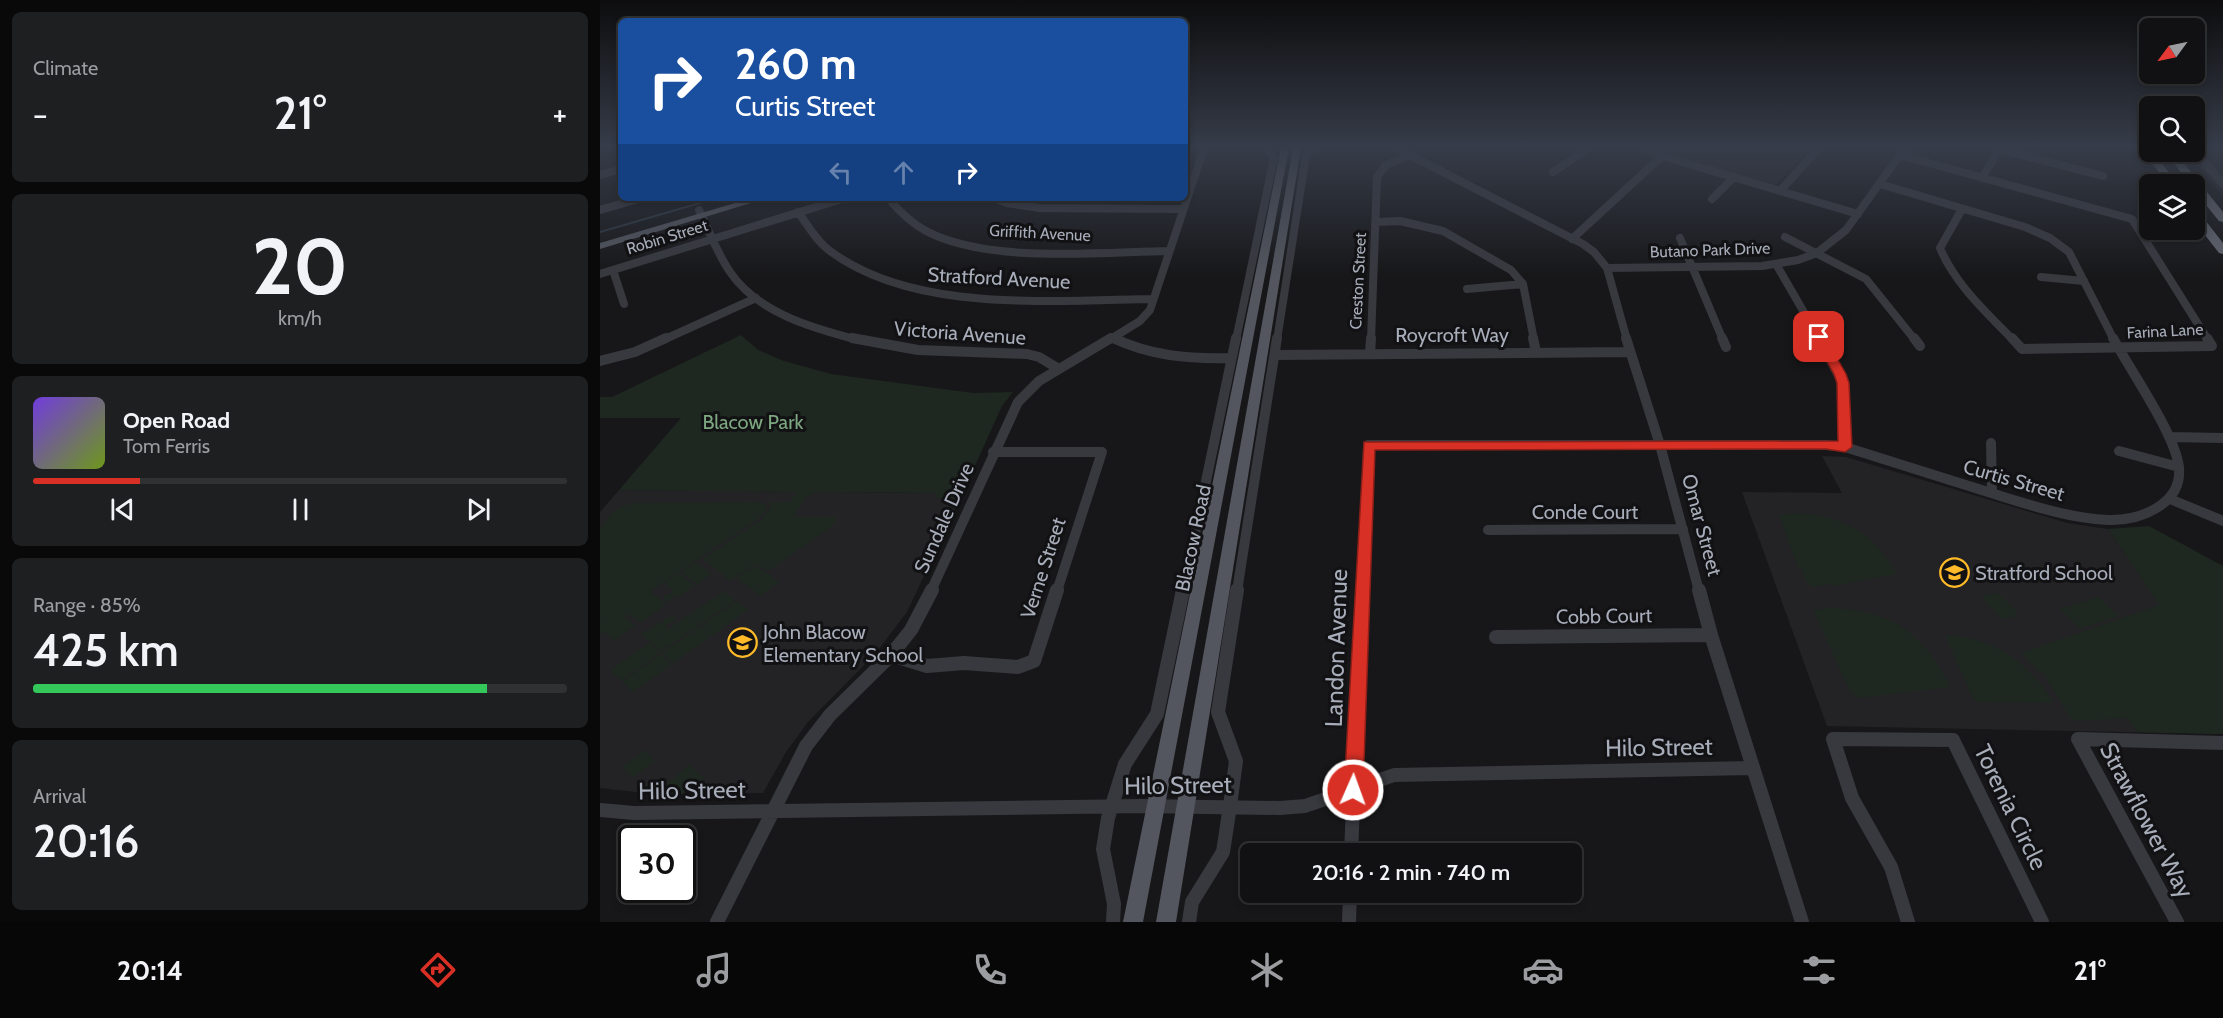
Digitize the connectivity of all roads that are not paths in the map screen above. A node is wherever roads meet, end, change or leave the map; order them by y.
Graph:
1 (1267, 191) edge
2 (1276, 191) edge
3 (1290, 191) edge
4 (1300, 191) edge
5 (1377, 191) edge
6 (1480, 191) edge
7 (1624, 191) edge
8 (1720, 191) edge
9 (1780, 191) edge
10 (1875, 191) edge
11 (1904, 191) edge
12 (2030, 191) edge
13 (2201, 191) edge
14 (1712, 199) dead end
15 (632, 201) edge
16 (733, 201) edge
17 (750, 201) edge
18 (835, 201) edge
19 (890, 201) edge
20 (1001, 201) edge
21 (1185, 201) edge
22 (1962, 208) junction
23 (1183, 209) junction
24 (600, 210) edge
25 (798, 212) junction
26 (700, 213) junction
27 (1858, 214) junction
28 (2205, 217) edge
29 (2223, 219) edge
30 (1376, 222) junction
31 (2205, 227) edge
32 (1785, 237) dead end
33 (1572, 238) junction
34 (1680, 238) dead end
35 (713, 239) junction
36 (600, 240) edge
37 (2223, 240) edge
38 (600, 246) edge
39 (1169, 251) junction
40 (2223, 251) edge
41 (1817, 253) junction
42 (1776, 264) junction
43 (1692, 267) junction
44 (1607, 268) junction
45 (613, 270) junction
46 (600, 274) edge
47 (2041, 277) dead end
48 (2084, 281) junction
49 (1523, 284) junction
50 (1467, 289) dead end
51 (756, 298) junction
52 (1154, 299) junction
53 (624, 304) dead end
54 (1113, 338) junction
55 (1920, 346) dead end
56 (1726, 347) dead end
57 (2119, 349) junction
58 (1536, 352) junction
59 (1630, 352) junction
60 (1370, 354) junction
61 (1275, 355) junction
62 (1230, 358) junction
63 (600, 362) edge
64 (1059, 369) junction
65 (2169, 437) junction
66 (2223, 438) edge
67 (1991, 443) dead end
68 (1368, 445) joint
69 (1660, 445) junction
70 (1845, 447) junction
71 (2119, 451) dead end
72 (993, 453) junction
73 (2179, 466) junction
74 (1992, 493) junction
75 (2170, 500) junction
76 (2223, 520) edge
77 (1683, 529) junction
78 (1488, 530) dead end
79 (1711, 635) junction
80 (1496, 637) dead end
81 (891, 655) junction
82 (2223, 742) edge
83 (1752, 768) junction
84 (1353, 790) junction
85 (1155, 806) junction
86 (1185, 806) junction
87 (1230, 806) junction
88 (1111, 808) junction
89 (600, 810) edge
90 (772, 811) junction
91 (1351, 843) edge
92 (1350, 903) edge
93 (717, 922) edge
94 (1113, 922) edge
95 (1133, 922) edge
96 (1166, 922) edge
97 (1189, 922) edge
98 (1349, 922) edge
99 (1802, 922) edge
100 (1908, 922) edge
101 (2042, 922) edge
102 (2177, 922) edge

1 - 62 street, Blacow Road
2 - 85 main road, Blacow Road
3 - 86 main road, Blacow Road
4 - 61 street
5 - 30 street, Creston Street
6 - 33 street, Omar Street
7 - 33 street
8 - 14 street
9 - 27 street
10 - 27 street, Butano Park Drive
11 - 22 street
12 - 57 street, Farina Lane
13 - 29 highway
15 - 24 street
16 - 26 main road
17 - 26 main road
18 - 25 street, Robin Street
19 - 39 street, Griffith Avenue
20 - 23 street
21 - 23 street, Sundale Drive
22 - 48 street
22 - 57 street, Farina Lane
23 - 39 street, Sundale Drive
25 - 35 street, Robin Street
25 - 52 street, Stratford Avenue
26 - 35 street, Victoria Avenue
26 - 36 main road
26 - 38 main road
27 - 41 street, Butano Park Drive
28 - 37 highway
30 - 49 street
30 - 60 street, Creston Street
31 - 40 highway
32 - 41 street
33 - 44 street, Omar Street
34 - 43 street
35 - 45 street, Robin Street
35 - 51 street, Victoria Avenue
39 - 52 street, Sundale Drive
41 - 42 street, Butano Park Drive
41 - 55 street
42 - 43 street, Butano Park Drive
42 - 70 street
43 - 44 street, Butano Park Drive
43 - 56 street
44 - 59 street, Omar Street
45 - 46 street, Robin Street
45 - 53 street
47 - 48 street
48 - 57 street
49 - 50 street
49 - 58 street
51 - 63 street
51 - 64 street, Victoria Avenue
52 - 54 street, Sundale Drive
54 - 62 street
54 - 64 street, Sundale Drive
57 - 65 street
58 - 59 street, Roycroft Way
58 - 60 street, Roycroft Way
59 - 69 street, Omar Street
60 - 61 street, Roycroft Way
61 - 87 street
62 - 88 street, Blacow Road
64 - 72 street, Sundale Drive
65 - 66 street
65 - 73 street
67 - 74 street
68 - 69 street, Curtis Street
68 - 84 street, Landon Avenue
69 - 70 street, Curtis Street
69 - 77 street, Omar Street
70 - 74 street, Curtis Street
71 - 73 street
72 - 81 street, Sundale Drive
72 - 81 street, Verne Street
73 - 75 street
74 - 75 street, Curtis Street
75 - 76 street
77 - 78 street, Conde Court
77 - 79 street, Omar Street
79 - 80 street, Cobb Court
79 - 83 street, Omar Street
81 - 90 street, Sundale Drive
82 - 102 street, Strawflower Way
83 - 84 street, Hilo Street
83 - 99 street, Omar Street
84 - 87 street, Hilo Street
84 - 91 street, Landon Avenue
85 - 86 street, Hilo Street
85 - 88 street, Hilo Street
85 - 95 main road, Blacow Road
86 - 87 street, Hilo Street
86 - 96 main road, Blacow Road
87 - 97 street
88 - 90 street, Hilo Street
88 - 94 street, Blacow Road
89 - 90 street, Hilo Street
90 - 93 street, Sundale Drive
92 - 98 street
100 - 101 street, Torenia Circle

